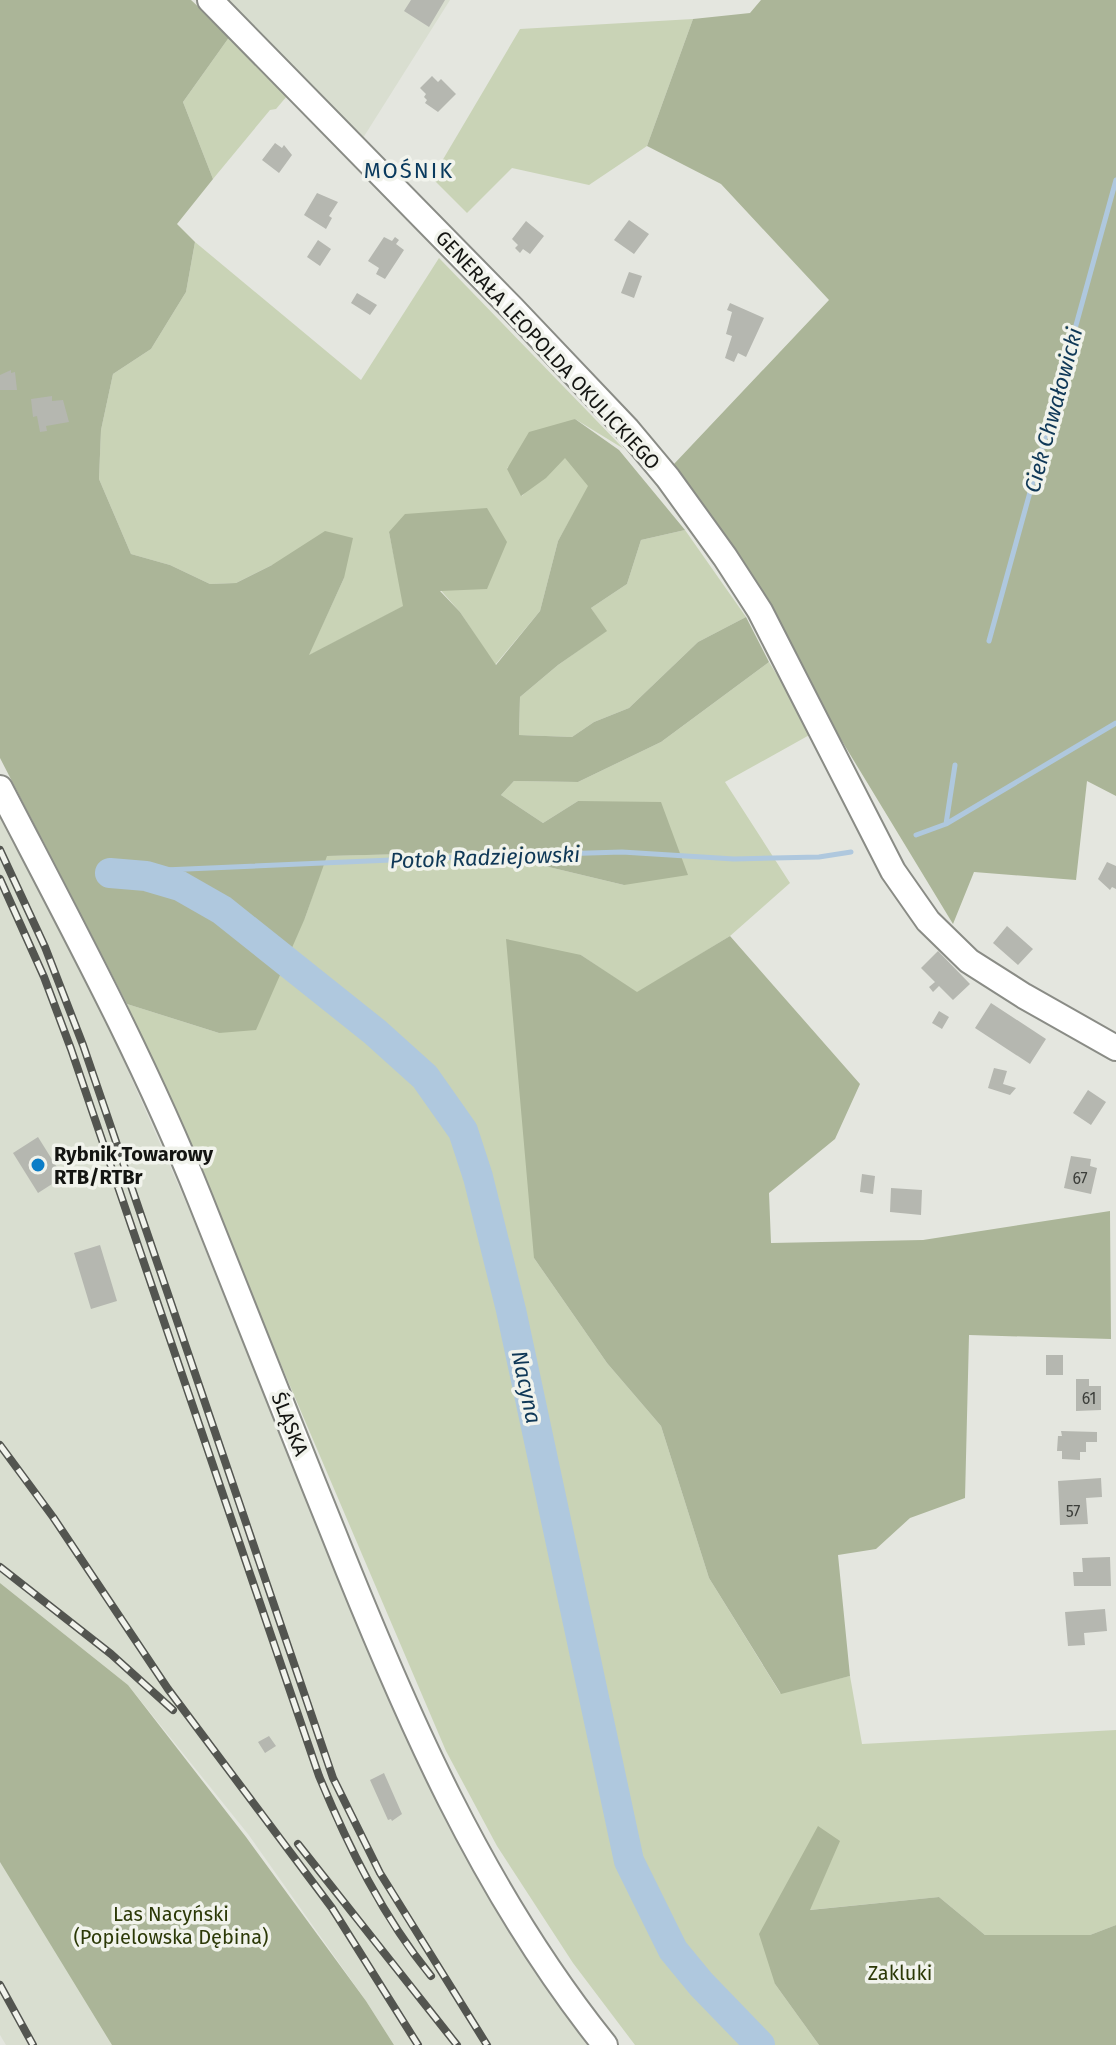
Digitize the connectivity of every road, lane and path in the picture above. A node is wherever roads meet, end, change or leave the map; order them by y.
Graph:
1 (210, 0) edge
2 (0, 788) edge
3 (1116, 1048) edge
4 (605, 2045) edge

1 - 3 street, GENERAŁA LEOPOLDA OKULICKIEGO
2 - 4 street, ŚLĄSKA

